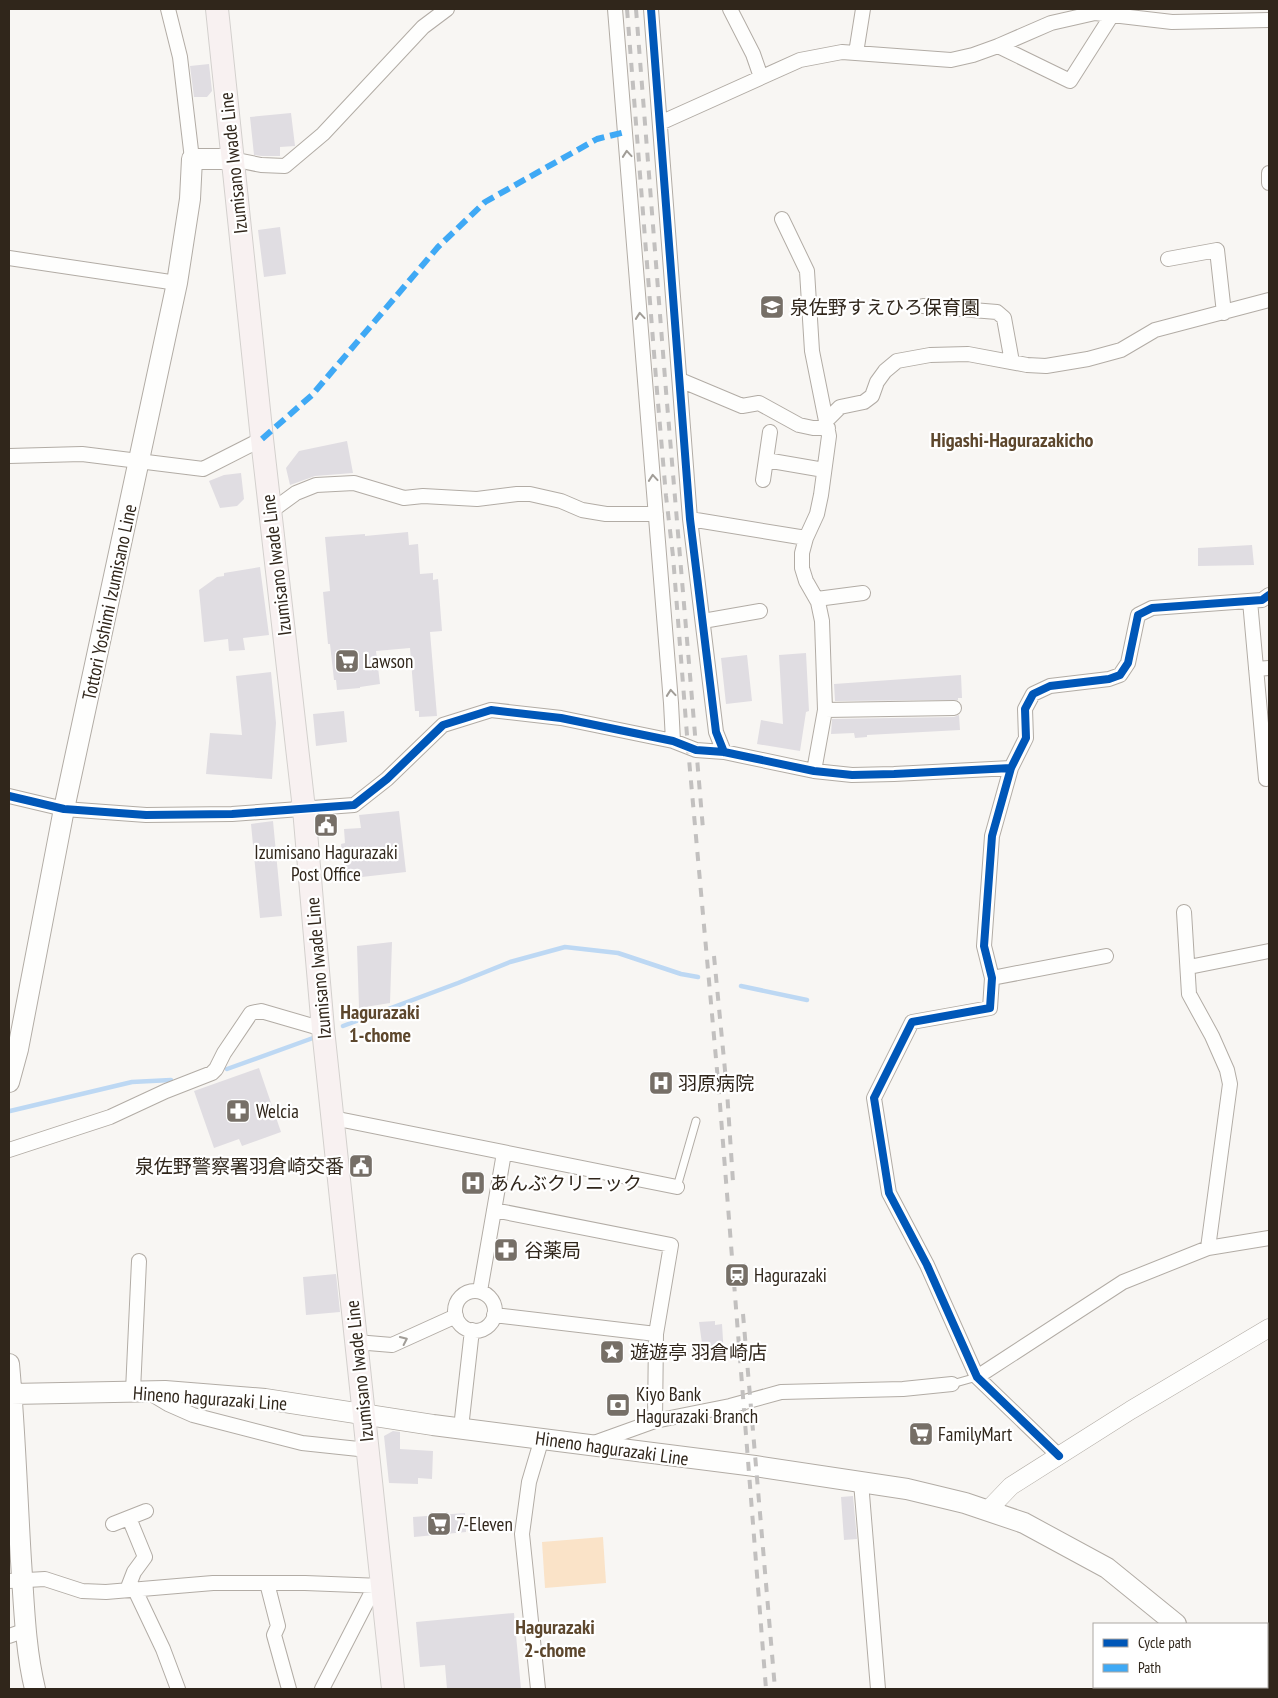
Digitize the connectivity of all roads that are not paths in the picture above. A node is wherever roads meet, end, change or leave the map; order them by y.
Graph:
1 (168, 9) edge
2 (217, 9) edge
3 (446, 9) edge
4 (615, 9) edge
5 (651, 9) edge
6 (730, 9) edge
7 (863, 9) edge
8 (1112, 15) junction
9 (1269, 20) edge
10 (998, 46) junction
11 (856, 53) junction
12 (761, 77) junction
13 (660, 123) junction
14 (192, 159) junction
15 (232, 159) junction
16 (1269, 173) edge
17 (1269, 183) edge
18 (782, 219) dead end
19 (9, 258) edge
20 (1168, 259) dead end
21 (177, 283) junction
22 (1269, 300) edge
23 (923, 306) dead end
24 (1224, 313) junction
25 (1012, 362) junction
26 (680, 380) junction
27 (827, 424) junction
28 (770, 432) dead end
29 (262, 439) junction
30 (9, 456) edge
31 (766, 460) junction
32 (138, 462) junction
33 (824, 470) junction
34 (763, 480) dead end
35 (270, 512) junction
36 (656, 514) junction
37 (690, 519) junction
38 (806, 538) junction
39 (863, 593) dead end
40 (1269, 595) edge
41 (816, 599) junction
42 (1250, 601) junction
43 (760, 611) dead end
44 (703, 621) junction
45 (1262, 669) edge
46 (954, 708) dead end
47 (825, 710) junction
48 (673, 741) junction
49 (724, 752) junction
50 (1011, 768) junction
51 (814, 771) junction
52 (1266, 779) dead end
53 (9, 796) edge
54 (64, 809) junction
55 (304, 809) junction
56 (1184, 912) dead end
57 (1269, 951) edge
58 (1106, 956) dead end
59 (1189, 967) junction
60 (992, 978) junction
61 (323, 1028) junction
62 (9, 1082) edge
63 (333, 1118) junction
64 (696, 1121) dead end
65 (9, 1150) edge
66 (504, 1153) junction
67 (676, 1187) joint
68 (494, 1210) junction
69 (1269, 1238) edge
70 (1208, 1248) junction
71 (139, 1261) dead end
72 (480, 1291) junction
73 (456, 1316) junction
74 (494, 1316) junction
75 (1269, 1328) edge
76 (472, 1330) junction
77 (656, 1334) junction
78 (356, 1342) junction
79 (9, 1364) edge
80 (9, 1371) edge
81 (976, 1376) junction
82 (952, 1384) joint
83 (139, 1391) junction
84 (11, 1394) junction
85 (364, 1414) junction
86 (655, 1421) junction
87 (461, 1428) junction
88 (542, 1438) junction
89 (588, 1445) junction
90 (12, 1448) edge
91 (368, 1450) junction
92 (1059, 1456) junction
93 (861, 1482) junction
94 (13, 1502) edge
95 (988, 1510) junction
96 (146, 1511) dead end
97 (129, 1518) junction
98 (113, 1524) dead end
99 (16, 1581) edge
100 (267, 1583) junction
101 (378, 1586) junction
102 (131, 1590) junction
103 (1175, 1623) edge
104 (18, 1633) edge
105 (35, 1689) edge
106 (178, 1689) edge
107 (289, 1689) edge
108 (322, 1689) edge
109 (393, 1689) edge
110 (538, 1689) edge
111 (878, 1689) edge

1 - 14 street
2 - 15 main road, Izumisano Iwade Line
3 - 15 street
36 -> 4 street
5 - 13 street
6 - 12 street
7 - 11 street
8 - 9 street
8 - 10 street
8 - 10 street
10 - 11 street
11 - 12 street
12 - 13 street
13 - 26 street
14 - 15 main road
14 - 21 main road, Tottori Yoshimi Izumisano Line
15 - 29 main road, Izumisano Iwade Line
16 - 17 street
18 - 27 street
19 - 21 street
20 - 24 street
21 - 32 main road, Tottori Yoshimi Izumisano Line
22 - 24 street
23 - 25 street
24 - 25 street
25 - 27 street
26 - 27 street
26 - 37 street
27 - 33 street
28 - 31 street
29 - 32 street
29 - 35 main road, Izumisano Iwade Line
30 - 32 street
31 - 33 street
31 - 34 street
32 - 54 main road, Tottori Yoshimi Izumisano Line
33 - 38 street
35 - 36 street
35 - 55 main road, Izumisano Iwade Line
48 -> 36 street
37 - 38 street
37 - 44 street
38 - 41 street
39 - 41 street
40 - 42 street
41 - 47 street
42 - 45 street
42 - 50 street
43 - 44 street
44 - 49 street
45 - 52 street
46 - 47 street
47 - 51 street
48 - 49 street
48 - 55 street
49 - 51 street
50 - 51 street
50 - 60 street
53 - 54 street
54 - 55 street
54 - 62 main road, Tottori Yoshimi Izumisano Line
55 - 61 main road, Izumisano Iwade Line
56 - 59 street
57 - 59 street
58 - 60 street
59 - 70 street
60 - 81 street
61 - 63 main road, Izumisano Iwade Line
61 - 65 street
63 - 66 street
63 - 78 main road, Izumisano Iwade Line
64 - 67 lane
66 - 67 street
66 - 68 street
68 - 72 street
68 - 77 street
69 - 70 street
70 - 81 street
71 - 83 street
72 - 73 street
72 - 74 street
73 - 76 street
78 -> 73 street
74 - 76 street
74 - 77 street
75 - 92 street
76 - 87 street
77 - 86 street
78 - 85 main road, Izumisano Iwade Line
79 - 80 main road
80 - 84 main road
81 - 82 lane
81 - 92 street
82 - 86 street
83 - 84 main road, Hineno hagurazaki Line
83 - 85 main road, Hineno hagurazaki Line
83 - 91 street
84 - 90 main road
85 - 87 main road, Hineno hagurazaki Line
85 - 91 main road, Izumisano Iwade Line
86 - 89 street
87 - 88 main road, Hineno hagurazaki Line
88 - 89 main road, Hineno hagurazaki Line
88 - 110 street
89 - 93 main road, Hineno hagurazaki Line
90 - 94 main road
91 - 101 main road, Izumisano Iwade Line
92 - 95 street
93 - 95 main road, Hineno hagurazaki Line
93 - 111 street
94 - 99 main road
95 - 103 main road, Hineno hagurazaki Line
96 - 97 street
97 - 98 street
97 - 102 street
99 - 102 street
99 - 104 main road
100 - 101 street
100 - 102 street
100 - 107 street
101 - 108 street
101 - 109 main road, Izumisano Iwade Line
102 - 106 street
104 - 105 main road

